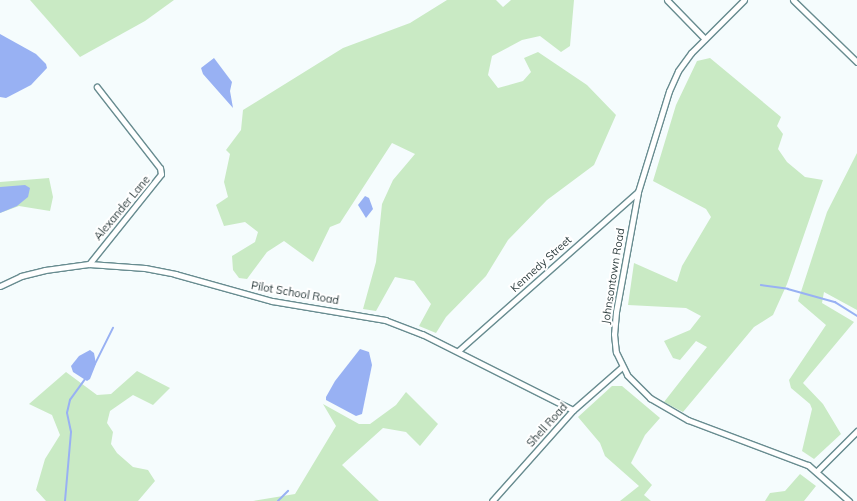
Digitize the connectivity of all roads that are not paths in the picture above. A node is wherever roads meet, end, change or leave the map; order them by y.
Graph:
1 (667, 0) edge
2 (744, 0) edge
3 (793, 0) edge
4 (705, 39) junction
5 (857, 62) edge
6 (97, 87) dead end
7 (638, 192) junction
8 (88, 264) junction
9 (0, 286) edge
10 (458, 351) junction
11 (622, 367) junction
12 (573, 410) junction
13 (857, 431) edge
14 (818, 471) junction
15 (492, 501) edge
16 (849, 501) edge

1 - 4 street
2 - 4 street, Johnsontown Road
3 - 5 street
4 - 7 street, Johnsontown Road
6 - 8 street, Alexander Lane
7 - 10 street, Kennedy Street
7 - 11 street, Johnsontown Road
8 - 9 street, Pilot School Road
8 - 10 street, Pilot School Road
10 - 12 street, Pilot School Road
11 - 12 street, Shell Road
11 - 14 street, Johnsontown Road
12 - 15 street, Shell Road
13 - 14 street
14 - 16 street, Johnsontown Road

